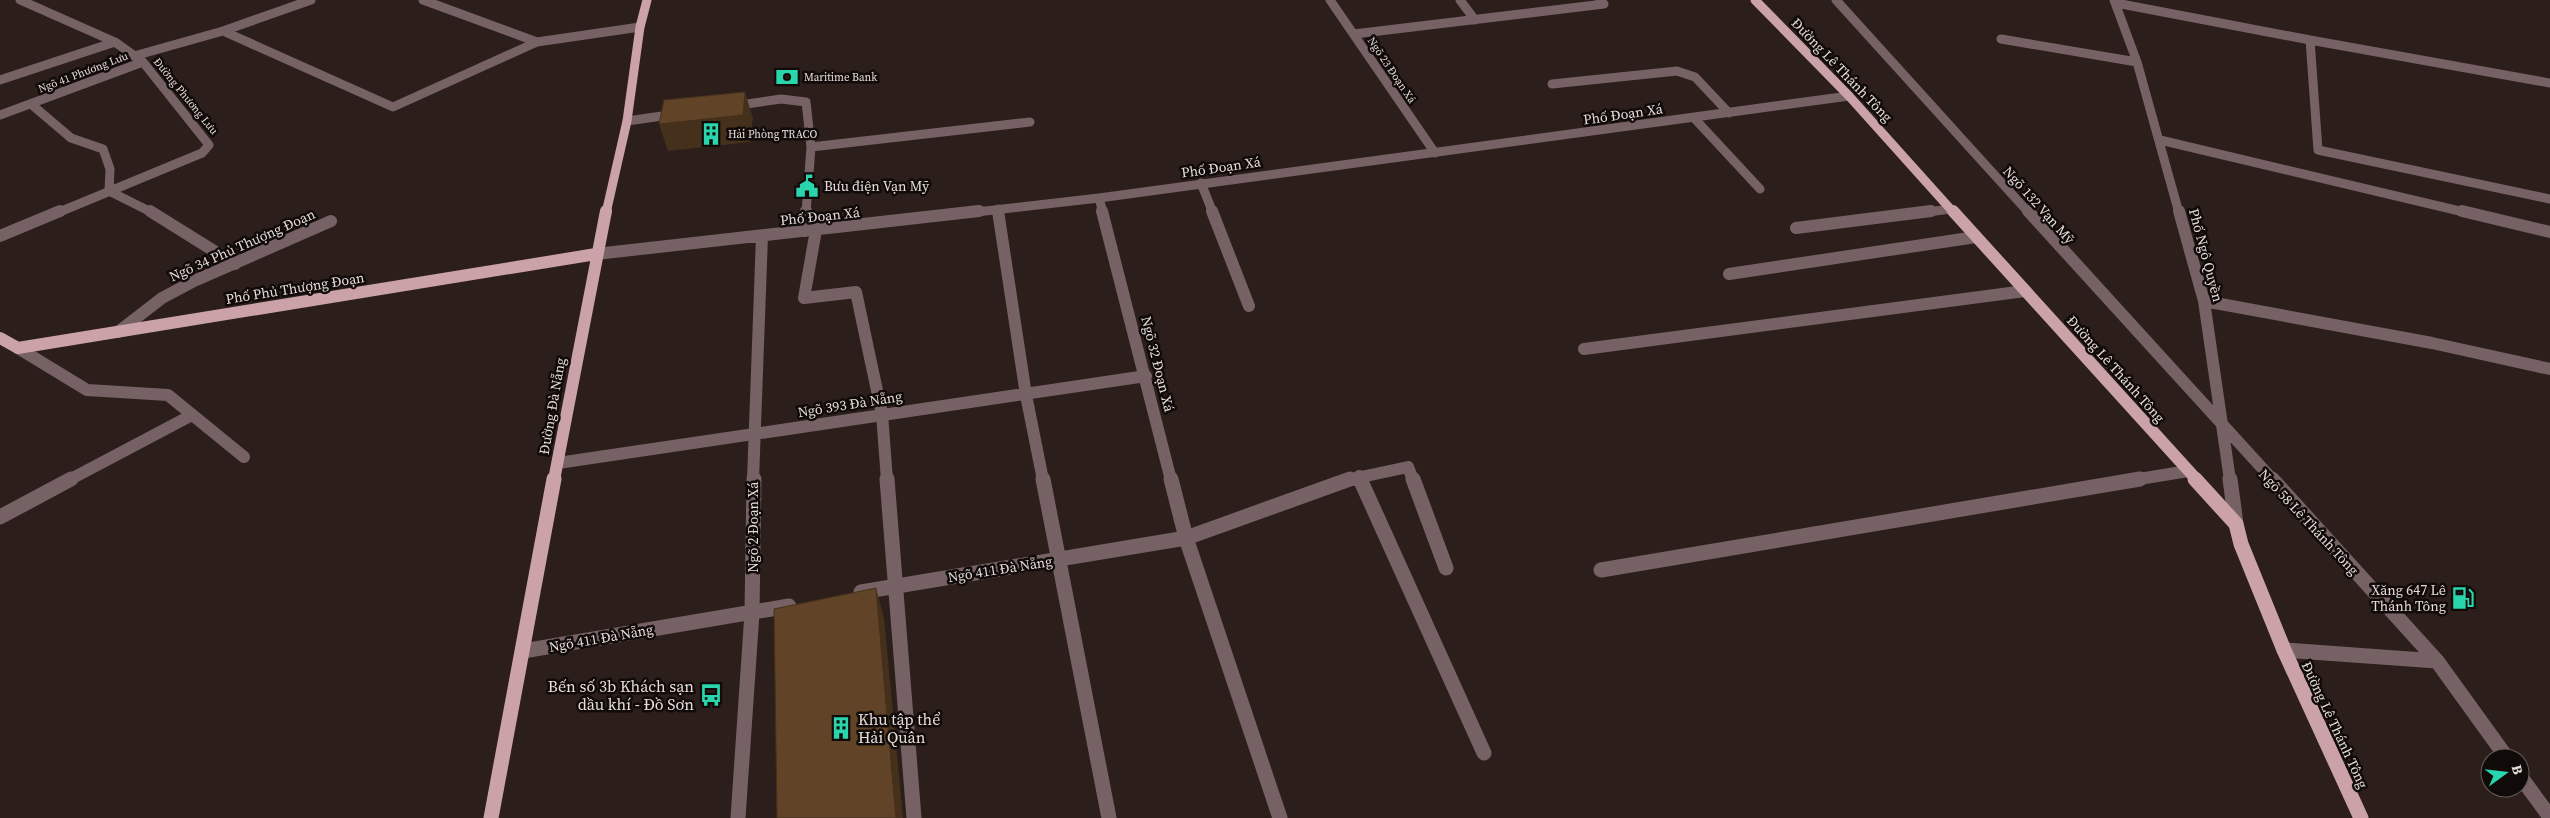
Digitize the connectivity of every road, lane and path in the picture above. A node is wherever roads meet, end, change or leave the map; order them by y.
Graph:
1 (20, 0) edge
2 (311, 0) edge
3 (422, 0) edge
4 (647, 0) edge
5 (1330, 0) edge
6 (1460, 0) edge
7 (1538, 0) edge
8 (1600, 0) edge
9 (1755, 0) edge
10 (1836, 0) edge
11 (2115, 2) edge
12 (1547, 11) junction
13 (1475, 20) junction
14 (640, 27) junction
15 (224, 31) junction
16 (1354, 34) junction
17 (2001, 39) dead end
18 (2310, 40) junction
19 (115, 42) junction
20 (537, 42) junction
21 (138, 59) junction
22 (2137, 62) junction
23 (0, 80) edge
24 (2550, 82) edge
25 (1552, 84) dead end
26 (1849, 96) junction
27 (31, 104) junction
28 (722, 108) edge
29 (684, 113) edge
30 (1729, 113) junction
31 (0, 115) edge
32 (1694, 118) junction
33 (627, 121) junction
34 (1030, 122) dead end
35 (2160, 140) junction
36 (811, 147) junction
37 (1435, 153) junction
38 (1201, 184) junction
39 (1760, 189) dead end
40 (109, 191) junction
41 (1099, 198) junction
42 (2550, 199) edge
43 (998, 209) junction
44 (1950, 209) junction
45 (332, 221) dead end
46 (1796, 228) dead end
47 (810, 231) junction
48 (2550, 232) edge
49 (0, 236) edge
50 (762, 236) junction
51 (1976, 237) junction
52 (596, 254) junction
53 (235, 264) junction
54 (1729, 274) dead end
55 (2026, 291) junction
56 (2204, 301) junction
57 (1249, 306) dead end
58 (118, 332) junction
59 (0, 338) edge
60 (18, 348) junction
61 (1584, 349) dead end
62 (2550, 369) edge
63 (1146, 376) junction
64 (1026, 395) junction
65 (882, 414) junction
66 (192, 415) junction
67 (2223, 428) junction
68 (754, 434) junction
69 (244, 457) dead end
70 (558, 463) junction
71 (2188, 471) junction
72 (1359, 476) junction
73 (0, 517) edge
74 (2236, 524) junction
75 (1186, 538) junction
76 (1059, 560) junction
77 (1446, 568) dead end
78 (1601, 570) dead end
79 (897, 585) junction
80 (849, 594) edge
81 (801, 604) edge
82 (752, 613) junction
83 (2284, 650) junction
84 (523, 651) junction
85 (2437, 661) junction
86 (2500, 748) edge
87 (1484, 753) dead end
88 (2530, 790) edge
89 (2550, 817) edge
90 (491, 818) edge
91 (738, 818) edge
92 (914, 818) edge
93 (1109, 818) edge
94 (1280, 818) edge
95 (2361, 818) edge

1 - 19 street, Đường Phương Lưu
2 - 15 street, Ngõ 41 Phương Lưu
3 - 20 street
4 - 14 main road, Đường Đà Nẵng
5 - 16 street, Ngõ 23 Đoạn Xá
6 - 13 street
7 - 12 street
8 - 12 street
9 - 26 main road, Đường Lê Thánh Tông
10 - 67 street, Ngõ 132 Vạn Mỹ
11 - 18 street
11 - 22 street, Phố Ngô Quyền
12 - 13 street
13 - 16 street
14 - 20 street
14 - 33 main road, Đường Đà Nẵng
15 - 20 street
15 - 21 street, Ngõ 41 Phương Lưu
16 - 37 street, Ngõ 23 Đoạn Xá
17 - 22 street
18 - 24 street
18 - 42 street
19 - 21 street, Đường Phương Lưu
19 - 23 street
21 - 27 street, Ngõ 41 Phương Lưu
21 - 40 street, Đường Phương Lưu
22 - 35 street, Phố Ngô Quyền
25 - 30 street
26 - 30 street, Phố Đoạn Xá
26 - 44 main road, Đường Lê Thánh Tông
27 - 31 street, Ngõ 41 Phương Lưu
27 - 40 street
28 - 36 street
29 - 33 street
30 - 32 street, Phố Đoạn Xá
32 - 37 street, Phố Đoạn Xá
32 - 39 street
33 - 52 main road, Đường Đà Nẵng
34 - 36 street
35 - 48 street
35 - 56 street, Phố Ngô Quyền
36 - 47 street
37 - 38 street, Phố Đoạn Xá
38 - 41 street, Phố Đoạn Xá
38 - 57 street
40 - 49 street, Đường Phương Lưu
40 - 53 street
41 - 43 street, Phố Đoạn Xá
41 - 63 street, Ngõ 32 Đoạn Xá
43 - 47 street, Phố Đoạn Xá
43 - 64 street
44 - 46 street
44 - 51 main road, Đường Lê Thánh Tông
45 - 53 street, Ngõ 34 Phủ Thượng Đoạn
47 - 50 street, Phố Đoạn Xá
47 - 65 street
50 - 52 street, Phố Đoạn Xá
50 - 68 street, Ngõ 2 Đoạn Xá
51 - 54 street
51 - 55 main road, Đường Lê Thánh Tông
52 - 58 main road, Phố Phủ Thượng Đoạn
52 - 70 main road, Đường Đà Nẵng
53 - 58 street, Ngõ 34 Phủ Thượng Đoạn
55 - 61 street
55 - 71 main road, Đường Lê Thánh Tông
56 - 62 street
56 - 67 street, Phố Ngô Quyền
58 - 60 main road, Phố Phủ Thượng Đoạn
59 - 60 main road
60 - 66 street
63 - 64 street, Ngõ 393 Đà Nẵng
63 - 75 street, Ngõ 32 Đoạn Xá
64 - 65 street, Ngõ 393 Đà Nẵng
64 - 76 street
65 - 68 street, Ngõ 393 Đà Nẵng
65 - 79 street
66 - 69 street
66 - 73 street
67 - 74 street, Phố Ngô Quyền
67 - 85 street, Ngõ 58 Lê Thánh Tông
68 - 70 street, Ngõ 393 Đà Nẵng
68 - 82 street, Ngõ 2 Đoạn Xá
70 - 84 main road, Đường Đà Nẵng
71 - 74 main road, Đường Lê Thánh Tông
71 - 78 street
72 - 75 street, Ngõ 411 Đà Nẵng
72 - 77 street, Ngõ 411 Đà Nẵng
72 - 87 street
74 - 83 main road, Đường Lê Thánh Tông
75 - 76 street, Ngõ 411 Đà Nẵng
75 - 94 street
76 - 79 street, Ngõ 411 Đà Nẵng
76 - 93 street
79 - 80 street, Ngõ 411 Đà Nẵng
79 - 92 street
81 - 82 street, Ngõ 411 Đà Nẵng
82 - 84 street, Ngõ 411 Đà Nẵng
82 - 91 street, Ngõ 2 Đoạn Xá
83 - 85 street
83 - 95 main road, Đường Lê Thánh Tông
84 - 90 main road, Đường Đà Nẵng
85 - 86 street, Ngõ 58 Lê Thánh Tông
88 - 89 street

